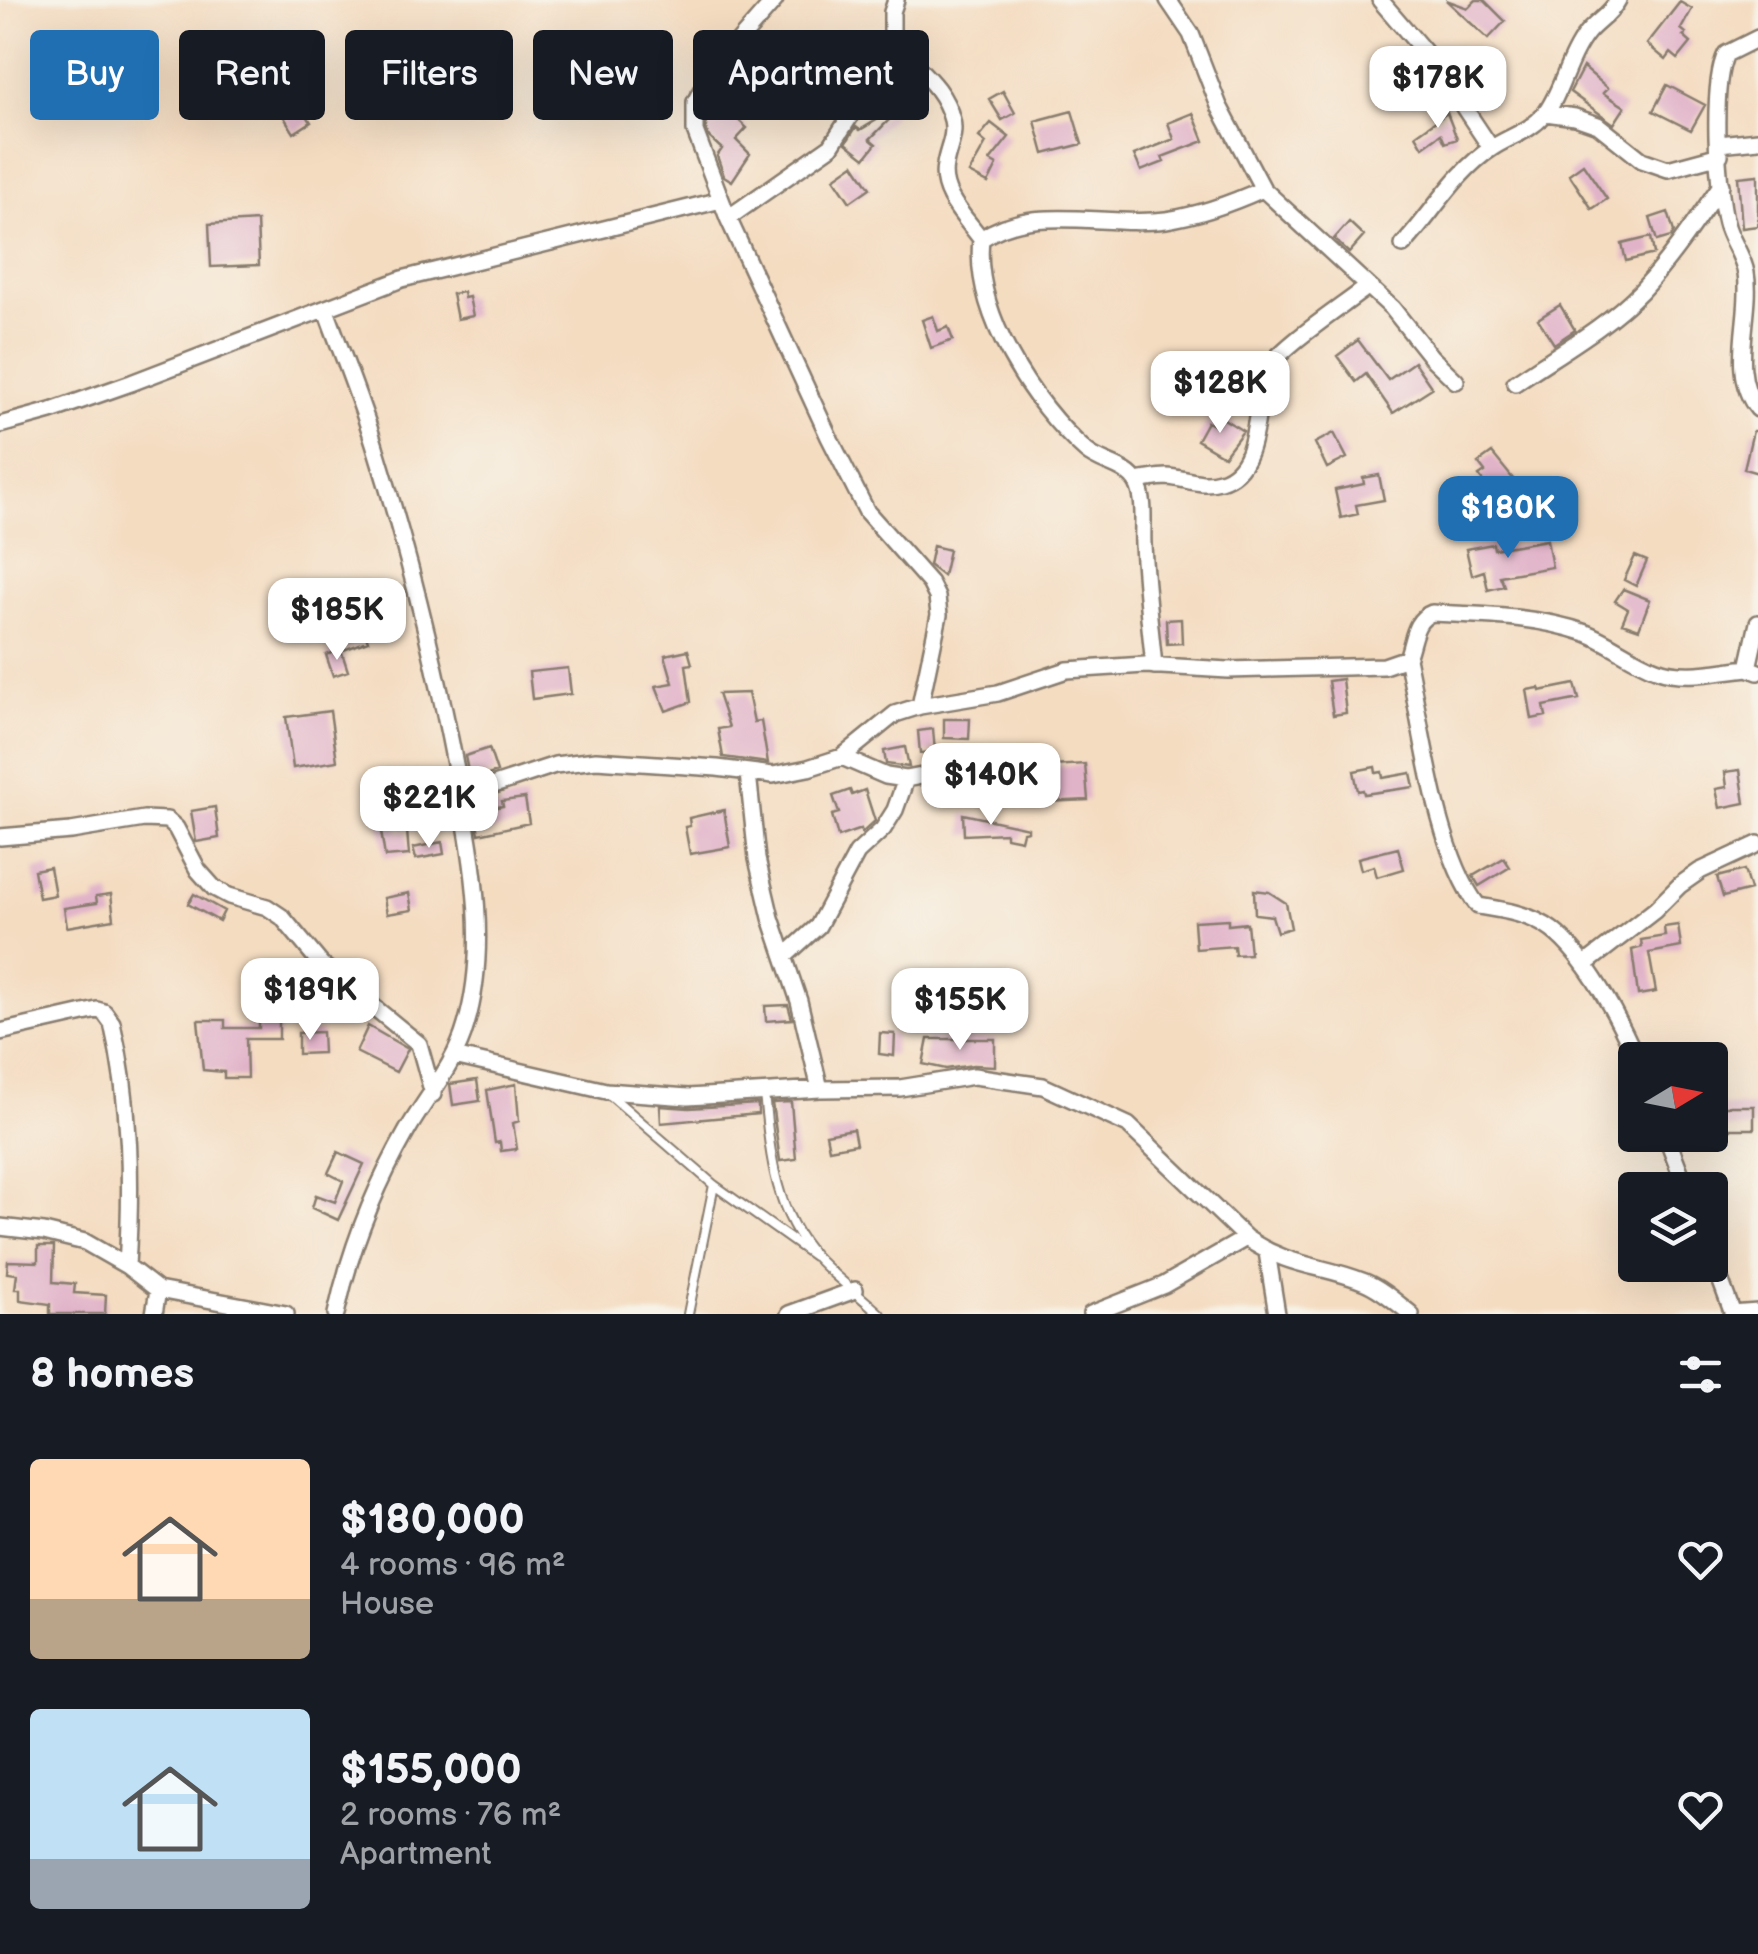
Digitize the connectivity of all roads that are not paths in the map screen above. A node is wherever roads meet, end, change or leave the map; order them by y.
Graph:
1 (775, 0) edge
2 (896, 0) edge
3 (1168, 0) edge
4 (1380, 0) edge
5 (1618, 0) edge
6 (892, 30) edge
7 (1758, 38) edge
8 (929, 78) edge
9 (1546, 113) junction
10 (847, 120) edge
11 (1758, 140) edge
12 (1491, 148) junction
13 (1720, 150) junction
14 (1721, 185) junction
15 (1263, 189) junction
16 (721, 200) junction
17 (728, 218) junction
18 (981, 239) junction
19 (1402, 245) dead end
20 (1368, 288) junction
21 (326, 310) junction
22 (1751, 361) edge
23 (1456, 381) dead end
24 (1514, 383) dead end
25 (1758, 408) edge
26 (0, 425) edge
27 (1136, 481) junction
28 (1758, 623) edge
29 (1407, 658) junction
30 (1154, 666) junction
31 (1753, 670) edge
32 (920, 706) junction
33 (842, 756) junction
34 (748, 773) junction
35 (998, 778) dead end
36 (906, 779) junction
37 (461, 796) junction
38 (0, 837) edge
39 (1758, 844) edge
40 (785, 956) junction
41 (1584, 965) junction
42 (0, 1032) edge
43 (1627, 1042) edge
44 (454, 1056) junction
45 (820, 1089) junction
46 (606, 1091) junction
47 (764, 1092) junction
48 (433, 1094) junction
49 (714, 1185) junction
50 (0, 1227) edge
51 (1246, 1238) junction
52 (1267, 1252) junction
53 (814, 1256) junction
54 (127, 1266) junction
55 (1721, 1282) edge
56 (158, 1290) junction
57 (855, 1290) junction
58 (1758, 1312) edge
59 (154, 1314) edge
60 (286, 1314) edge
61 (336, 1314) edge
62 (688, 1314) edge
63 (789, 1314) edge
64 (880, 1314) edge
65 (1096, 1314) edge
66 (1277, 1314) edge
67 (1411, 1314) edge
68 (1732, 1314) edge

1 - 16 street
2 - 6 street
3 - 15 street
4 - 12 street
5 - 9 street
7 - 13 street
8 - 18 street
9 - 12 street
9 - 13 street
10 - 17 street
11 - 13 street
12 - 19 street
13 - 14 street
14 - 22 street
14 - 24 street
15 - 18 street
15 - 20 street
16 - 17 street
16 - 21 street
17 - 32 street
18 - 27 street
20 - 23 street
20 - 27 street
21 - 26 street
21 - 37 street
22 - 25 street
27 - 30 street
28 - 31 street
29 - 30 street
29 - 31 street
29 - 41 street
30 - 32 street
32 - 33 street
33 - 34 street
33 - 36 street
34 - 37 street
34 - 40 street
35 - 36 street
36 - 40 street
37 - 44 street
38 - 48 street
39 - 41 street
40 - 45 street
41 - 43 street
42 - 54 street
44 - 46 street
44 - 48 street
45 - 47 street
45 - 51 street
46 - 47 street
46 - 49 lane
47 - 53 lane
48 - 61 street
49 - 53 lane
49 - 62 lane
50 - 54 street
51 - 52 street
51 - 65 street
52 - 66 street
52 - 67 street
53 - 57 lane
54 - 56 street
55 - 68 street
56 - 59 street
56 - 60 street
57 - 63 street
57 - 64 lane
58 - 68 street

